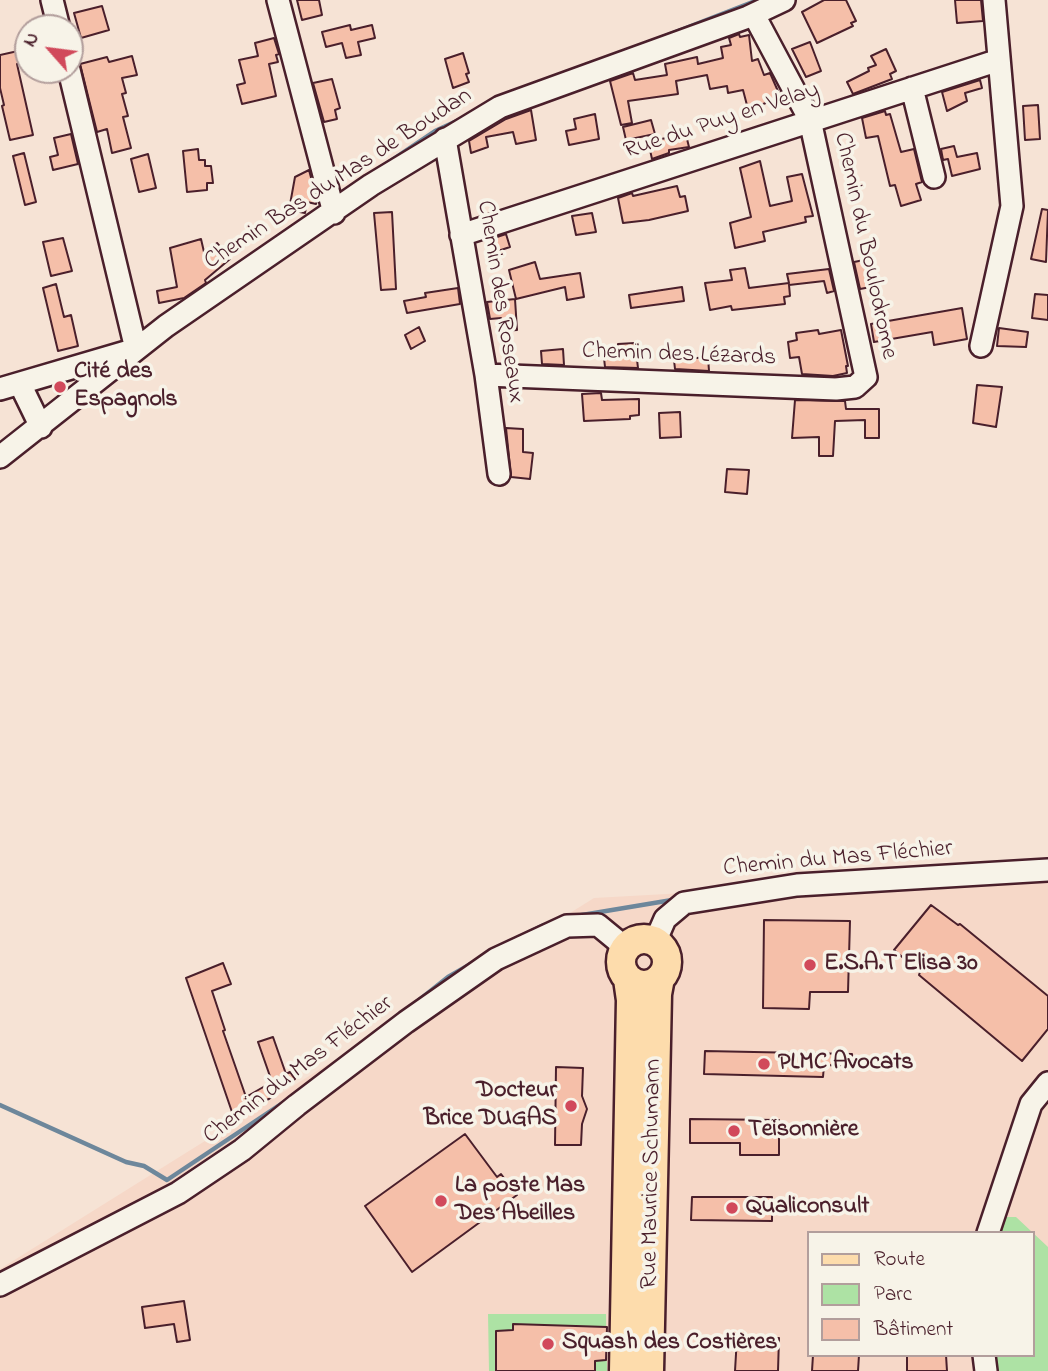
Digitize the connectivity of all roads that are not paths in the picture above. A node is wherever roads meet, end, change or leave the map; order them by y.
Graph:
1 (278, 0) edge
2 (784, 0) edge
3 (994, 0) edge
4 (754, 15) junction
5 (999, 60) junction
6 (72, 84) edge
7 (912, 88) junction
8 (810, 120) junction
9 (445, 139) junction
10 (934, 177) dead end
11 (334, 213) junction
12 (461, 235) junction
13 (981, 346) dead end
14 (136, 349) junction
15 (486, 374) junction
16 (866, 377) joint
17 (10, 387) edge
18 (41, 427) junction
19 (0, 457) edge
20 (499, 474) dead end
21 (1048, 870) edge
22 (655, 942) junction
23 (626, 948) junction
24 (660, 978) junction
25 (628, 979) junction
26 (1048, 1083) edge
27 (989, 1231) edge
28 (0, 1286) edge
29 (624, 1371) edge
30 (649, 1371) edge

1 - 11 street
2 - 4 street, Chemin Bas du Mas de Boudan
3 - 5 street
4 - 8 street, Chemin du Boulodrome
4 - 9 street, Chemin Bas du Mas de Boudan
5 - 7 street, Rue du Puy en Velay
5 - 13 street
6 - 14 street
7 - 8 street, Rue du Puy en Velay
7 - 10 street
8 - 12 street, Rue du Puy en Velay
8 - 16 street, Chemin du Boulodrome
9 - 11 street, Chemin Bas du Mas de Boudan
9 - 12 street, Chemin des Roseaux
11 - 14 street, Chemin Bas du Mas de Boudan
12 - 15 street, Chemin des Roseaux
14 - 17 street
14 - 18 street, Chemin Bas du Mas de Boudan
15 - 16 street, Chemin des Lézards
15 - 20 street, Chemin des Roseaux
17 - 18 street
18 - 19 street, Chemin Bas du Mas de Boudan
21 - 22 street, Chemin du Mas Fléchier
22 - 23 main road
22 - 24 main road
23 - 25 main road
23 - 28 street, Chemin du Mas Fléchier
24 - 25 main road
24 - 30 main road, Rue Maurice Schumann
25 - 29 main road, Rue Maurice Schumann
26 - 27 street

